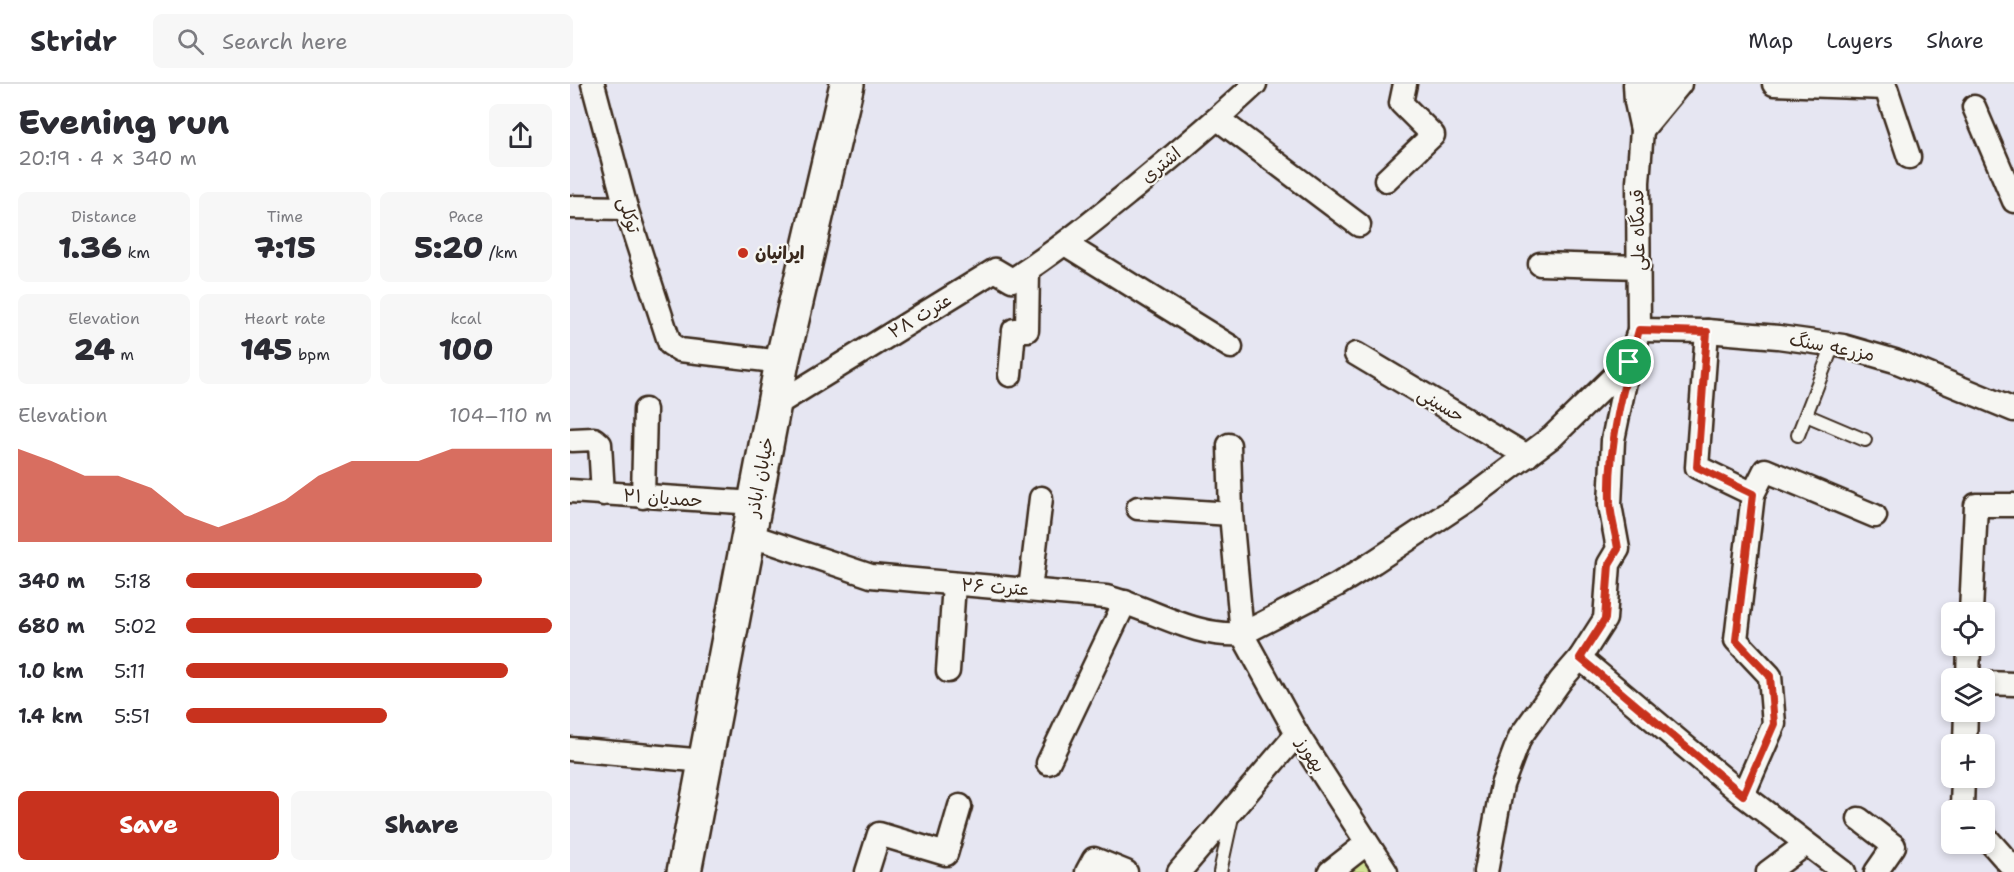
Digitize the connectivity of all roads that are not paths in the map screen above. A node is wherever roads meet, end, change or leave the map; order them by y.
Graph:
1 (593, 84) edge
2 (847, 84) edge
3 (1255, 84) edge
4 (1405, 84) edge
5 (1635, 84) edge
6 (1656, 84) edge
7 (1680, 84) edge
8 (1774, 84) edge
9 (1974, 107) dead end
10 (1218, 119) junction
11 (1642, 130) junction
12 (1909, 157) dead end
13 (1386, 180) dead end
14 (2013, 194) edge
15 (570, 207) edge
16 (626, 208) junction
17 (1359, 225) dead end
18 (1065, 244) junction
19 (1540, 264) dead end
20 (1639, 267) junction
21 (1028, 270) junction
22 (1639, 330) junction
23 (1707, 332) junction
24 (1833, 345) junction
25 (1231, 347) dead end
26 (1356, 354) dead end
27 (782, 362) junction
28 (1629, 362) junction
29 (1010, 375) dead end
30 (774, 405) junction
31 (645, 410) dead end
32 (2014, 410) edge
33 (1806, 415) junction
34 (1798, 435) dead end
35 (572, 440) dead end
36 (1865, 440) dead end
37 (1229, 445) dead end
38 (1527, 456) junction
39 (570, 491) edge
40 (603, 494) junction
41 (1753, 494) junction
42 (644, 497) junction
43 (1041, 498) dead end
44 (755, 503) junction
45 (2014, 505) edge
46 (1137, 508) dead end
47 (1231, 514) junction
48 (1875, 516) dead end
49 (749, 535) junction
50 (954, 584) junction
51 (1030, 590) junction
52 (1125, 602) junction
53 (1971, 602) edge
54 (1242, 634) junction
55 (1580, 658) junction
56 (948, 670) dead end
57 (1995, 683) edge
58 (2014, 684) edge
59 (1298, 734) junction
60 (570, 749) edge
61 (705, 760) junction
62 (1048, 763) dead end
63 (1743, 795) junction
64 (960, 806) dead end
65 (1234, 807) junction
66 (1859, 819) dead end
67 (1367, 843) junction
68 (1806, 844) junction
69 (1995, 847) edge
70 (2014, 869) edge
71 (684, 872) edge
72 (867, 872) edge
73 (1087, 872) edge
74 (1126, 872) edge
75 (1179, 872) edge
76 (1220, 872) edge
77 (1329, 872) edge
78 (1386, 872) edge
79 (1486, 872) edge
80 (1768, 872) edge
81 (1844, 872) edge
82 (1876, 872) edge

1 - 16 street, توکلی
2 - 27 main road, خیابان اباذر
3 - 10 street, اشتری
4 - 13 street
5 - 11 street
6 - 11 street
7 - 11 street
8 - 12 street
9 - 14 street
10 - 17 street
10 - 18 street, اشتری
11 - 20 street, قدمگاه علی
15 - 16 street
16 - 27 street, توکلی
18 - 21 street, عترت ۲۸
18 - 25 street
19 - 20 street
20 - 22 street, قدمگاه علی
21 - 29 street
21 - 30 street, عترت ۲۸
22 - 23 street, مزرعه سنگ
22 - 28 street, قدمگاه علی
23 - 24 street, مزرعه سنگ
23 - 41 street
24 - 32 street, مزرعه سنگ
24 - 33 lane
26 - 38 street, حسینی
27 - 30 main road, خیابان اباذر
28 - 38 street
28 - 55 street, قدمگاه علی
30 - 44 main road, خیابان اباذر
31 - 42 street
33 - 34 lane
33 - 36 lane
35 - 40 street
37 - 47 street
38 - 54 street
39 - 40 street, حمدیان ۲۱
40 - 42 street, حمدیان ۲۱
41 - 48 street
41 - 63 street
42 - 44 street, حمدیان ۲۱
43 - 51 street
44 - 49 main road, خیابان اباذر
45 - 53 street
46 - 47 street
47 - 54 street
49 - 50 street, عترت ۲۶
49 - 61 main road, خیابان اباذر
50 - 51 street, عترت ۲۶
50 - 56 street
51 - 52 street, عترت ۲۶
52 - 54 street, عترت ۲۶
52 - 62 street
54 - 59 street, بهورز
55 - 63 street
55 - 79 street, قدمگاه علی
57 - 58 street
59 - 65 street
59 - 67 street, بهورز
60 - 61 street
61 - 71 main road, خیابان اباذر
63 - 68 street
64 - 72 street
65 - 75 street
65 - 76 lane
66 - 82 street
67 - 77 street
67 - 78 street, بهورز
68 - 80 street
68 - 81 street
69 - 70 street
73 - 74 street

